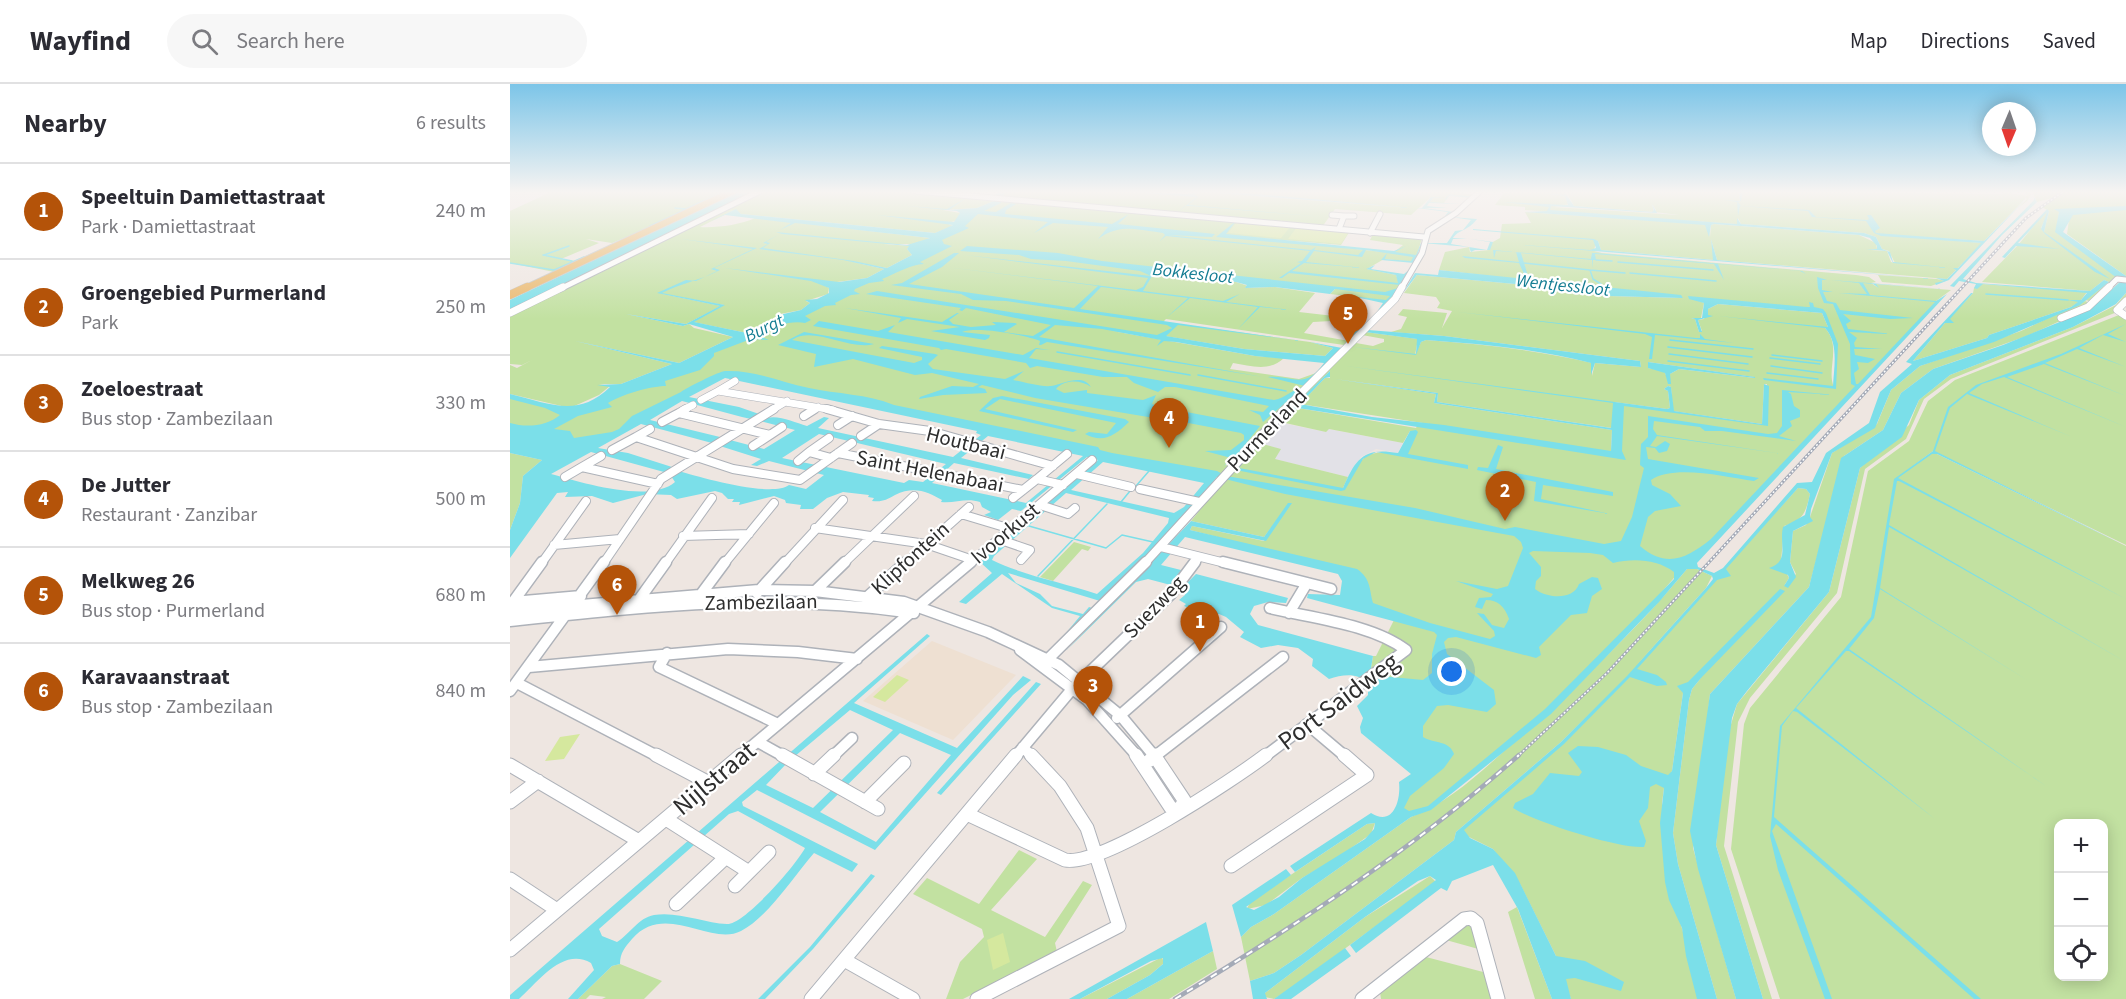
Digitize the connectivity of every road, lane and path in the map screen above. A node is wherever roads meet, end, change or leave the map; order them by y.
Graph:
1 (641, 234) edge
2 (672, 234) edge
3 (1385, 234) edge
4 (1428, 234) edge
5 (1425, 241) junction
6 (2123, 280) edge
7 (510, 295) edge
8 (2126, 301) edge
9 (510, 313) edge
10 (2126, 316) edge
11 (2061, 318) dead end
12 (735, 381) dead end
13 (718, 391) junction
14 (701, 400) dead end
15 (787, 401) junction
16 (693, 405) dead end
17 (818, 407) junction
18 (679, 413) junction
19 (804, 416) dead end
20 (852, 416) junction
21 (662, 422) dead end
22 (879, 424) junction
23 (838, 425) dead end
24 (782, 427) dead end
25 (650, 429) dead end
26 (742, 429) junction
27 (770, 435) junction
28 (861, 436) dead end
29 (636, 437) junction
30 (829, 438) dead end
31 (852, 443) dead end
32 (820, 445) junction
33 (753, 446) dead end
34 (612, 450) dead end
35 (809, 452) junction
36 (836, 454) junction
37 (1067, 454) dead end
38 (601, 456) dead end
39 (697, 457) junction
40 (1092, 460) dead end
41 (798, 461) dead end
42 (1053, 466) junction
43 (582, 467) junction
44 (1081, 475) junction
45 (565, 477) dead end
46 (1037, 479) junction
47 (1057, 484) junction
48 (655, 489) junction
49 (1023, 490) junction
50 (914, 496) dead end
51 (712, 498) dead end
52 (1013, 498) dead end
53 (843, 500) dead end
54 (585, 501) dead end
55 (1195, 501) junction
56 (774, 503) dead end
57 (1044, 506) junction
58 (1068, 514) dead end
59 (815, 528) junction
60 (1011, 529) junction
61 (749, 534) junction
62 (872, 535) junction
63 (683, 536) junction
64 (620, 538) junction
65 (1004, 541) junction
66 (926, 544) junction
67 (554, 545) junction
68 (1166, 549) junction
69 (1199, 557) junction
70 (973, 560) junction
71 (1021, 560) dead end
72 (1307, 583) junction
73 (1331, 590) dead end
74 (756, 594) junction
75 (812, 595) junction
76 (581, 596) junction
77 (699, 598) junction
78 (864, 600) junction
79 (636, 604) junction
80 (574, 605) junction
81 (512, 606) edge
82 (1270, 608) dead end
83 (915, 609) junction
84 (1289, 613) junction
85 (566, 615) junction
86 (510, 621) edge
87 (1221, 627) dead end
88 (667, 653) junction
89 (1283, 657) dead end
90 (857, 658) junction
91 (1046, 662) junction
92 (529, 667) junction
93 (1077, 684) junction
94 (514, 687) edge
95 (1121, 716) junction
96 (1110, 722) junction
97 (778, 724) junction
98 (1307, 724) junction
99 (852, 738) dead end
100 (758, 742) junction
101 (1023, 747) junction
102 (1150, 760) junction
103 (904, 763) dead end
104 (510, 765) edge
105 (814, 774) junction
106 (538, 781) junction
107 (710, 783) junction
108 (510, 802) edge
109 (865, 802) junction
110 (1178, 806) junction
111 (878, 809) dead end
112 (967, 814) junction
113 (666, 819) junction
114 (639, 841) junction
115 (769, 852) dead end
116 (1096, 855) junction
117 (724, 859) junction
118 (1231, 866) dead end
119 (750, 872) junction
120 (510, 879) edge
121 (735, 886) dead end
122 (676, 904) dead end
123 (557, 910) junction
124 (510, 950) edge
125 (846, 961) junction
126 (811, 999) edge
127 (913, 999) edge
128 (977, 999) edge
129 (1362, 999) edge
130 (1498, 999) edge

1 - 7 main road
2 - 9 street
3 - 5 street
4 - 5 street, Purmerland
5 - 55 street, Purmerland
6 - 11 street
8 - 10 street
12 - 13 street
13 - 14 street
13 - 15 street, Houtbaai
15 - 17 street, Houtbaai
15 - 26 street
16 - 18 street
17 - 19 street
17 - 20 street, Houtbaai
18 - 21 street
18 - 26 street
20 - 22 street, Houtbaai
20 - 23 street
22 - 28 street
22 - 42 street, Houtbaai
24 - 27 street
25 - 29 street
26 - 27 street
26 - 39 street
27 - 33 street
29 - 34 street
29 - 39 street
30 - 32 street, Saint Helenabaai
31 - 36 street, Saint Helenabaai
32 - 35 street, Saint Helenabaai
32 - 36 street, Saint Helenabaai
35 - 36 street, Saint Helenabaai
35 - 41 street, Saint Helenabaai
36 - 39 street, Saint Helenabaai
36 - 49 street, Saint Helenabaai
37 - 42 street
38 - 43 street
39 - 48 street
40 - 44 street, Ivoorkust
42 - 46 street
43 - 45 street
43 - 48 street
44 - 47 street, Ivoorkust
44 - 55 street
46 - 47 street
46 - 49 street, Saint Helenabaai
47 - 57 street, Ivoorkust
48 - 64 street
49 - 52 street, Saint Helenabaai
50 - 62 street
51 - 63 street
53 - 59 street
54 - 67 street
55 - 68 street, Purmerland
56 - 61 street
57 - 58 street
57 - 60 street, Ivoorkust
59 - 62 street
59 - 74 street
60 - 65 street, Ivoorkust
60 - 66 street, Klipfontein
61 - 63 street
61 - 77 street
62 - 66 street
62 - 75 street
63 - 79 street
64 - 67 street
64 - 76 street
65 - 70 street, Ivoorkust
65 - 71 street
66 - 70 street
66 - 78 street, Klipfontein
67 - 81 street
68 - 69 street, Suezweg
68 - 91 street, Purmerland
69 - 72 street, Suezweg
69 - 93 street, Suezweg
70 - 83 street, Ivoorkust
72 - 73 street, Suezweg
72 - 84 street
74 - 75 street, Zambezilaan
74 - 77 street, Zambezilaan
75 - 78 street, Zambezilaan
76 - 80 street
76 - 81 street
77 - 79 street, Zambezilaan
78 - 83 street, Zambezilaan
79 - 80 street, Zambezilaan
79 - 85 street, Zambezilaan
80 - 81 street, Zambezilaan
80 - 85 street
82 - 84 street, Port Saidweg
83 - 90 street, Nijlstraat
83 - 91 street, Zambezilaan
84 - 98 street, Port Saidweg
85 - 86 street, Zambezilaan
85 - 92 street
87 - 95 street
88 - 90 street
88 - 92 street
88 - 97 street
89 - 102 street
90 - 97 street, Nijlstraat
91 - 93 street, Zambezilaan
92 - 94 street
93 - 95 street, Zambezilaan
93 - 96 street, Zambezilaan
93 - 101 street, Suezweg
94 - 107 street
95 - 96 street
95 - 102 street, Zambezilaan
96 - 102 street, Zambezilaan
97 - 100 street, Nijlstraat
98 - 110 street, Port Saidweg
98 - 118 street
99 - 105 street
100 - 105 street
100 - 107 street, Nijlstraat
101 - 112 street, Suezweg
101 - 116 street
102 - 110 street, Zambezilaan
103 - 109 street
104 - 106 street
105 - 109 street
106 - 108 street
106 - 114 street
107 - 113 street, Nijlstraat
109 - 111 street
110 - 116 street, Port Saidweg
112 - 116 street, Port Saidweg
112 - 125 street, Suezweg
113 - 114 street, Nijlstraat
113 - 117 street
114 - 123 street, Nijlstraat
115 - 119 street
116 - 128 street
117 - 119 street
117 - 122 street
119 - 121 street
120 - 123 street
123 - 124 street, Nijlstraat
125 - 126 street, Suezweg
125 - 127 street
129 - 130 street

